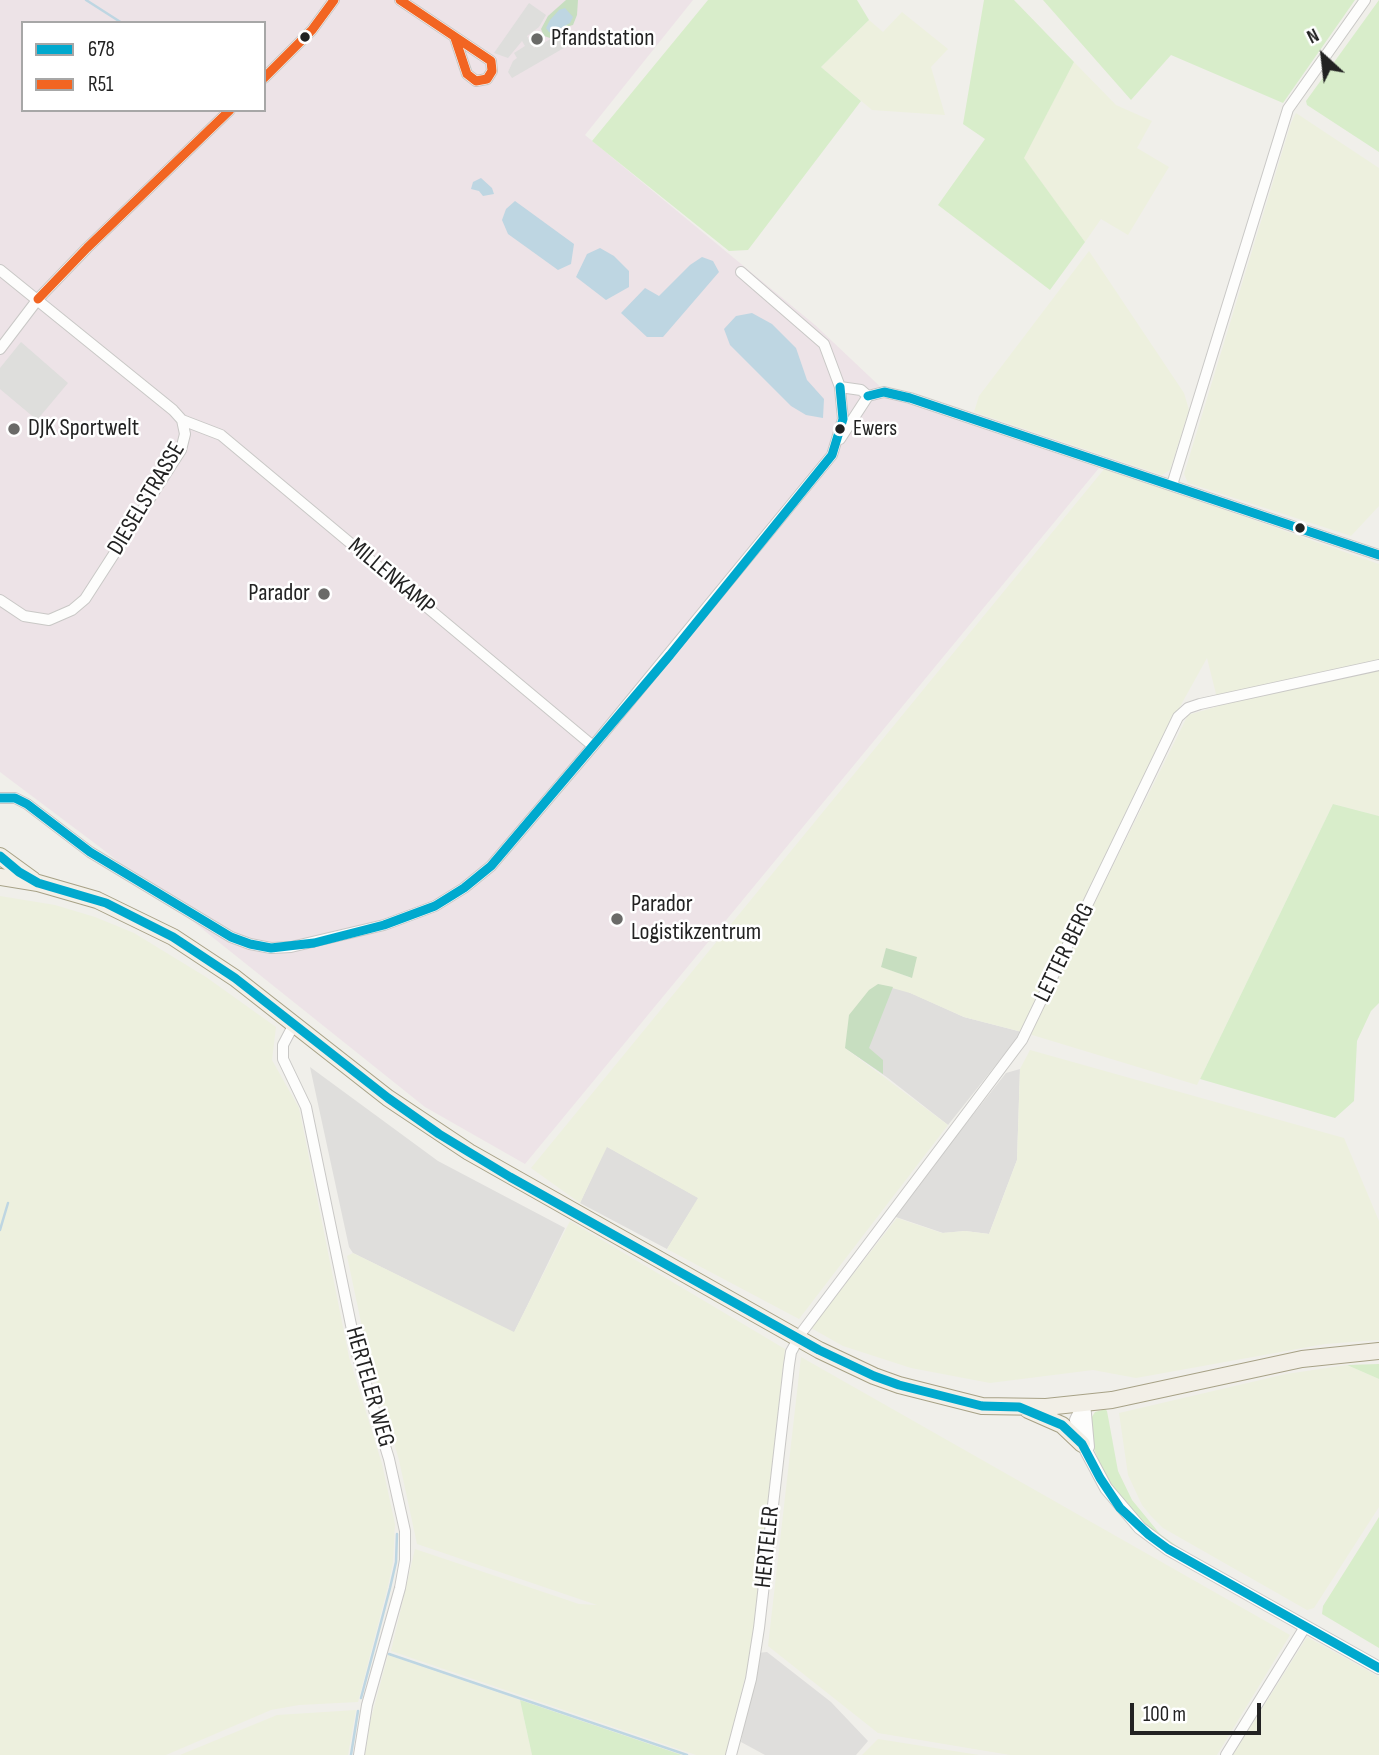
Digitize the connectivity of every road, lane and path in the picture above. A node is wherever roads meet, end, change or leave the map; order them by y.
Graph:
1 (334, 0) edge
2 (400, 0) edge
3 (1365, 0) edge
4 (455, 37) dead end
5 (266, 76) edge
6 (228, 112) edge
7 (0, 270) edge
8 (741, 272) dead end
9 (38, 299) junction
10 (0, 349) edge
11 (840, 387) junction
12 (868, 396) junction
13 (182, 420) junction
14 (835, 447) junction
15 (1172, 485) junction
16 (1379, 555) edge
17 (0, 600) edge
18 (1379, 665) edge
19 (593, 746) junction
20 (0, 798) edge
21 (0, 856) edge
22 (0, 877) edge
23 (38, 883) junction
24 (294, 1024) junction
25 (798, 1339) junction
26 (1379, 1351) edge
27 (1084, 1403) junction
28 (1019, 1407) junction
29 (1086, 1451) junction
30 (1306, 1626) junction
31 (1379, 1668) edge
32 (359, 1755) edge
33 (732, 1755) edge
34 (1226, 1755) edge

1 - 5 street
2 - 4 street
3 - 15 street
6 - 9 street
7 - 9 street, DIESELSTRASSE
8 - 11 street
9 - 10 street
9 - 13 street, DIESELSTRASSE
11 - 12 street
11 - 14 street
12 - 14 street
12 - 15 street
13 - 17 street, DIESELSTRASSE
13 - 19 street, MILLENKAMP
14 - 19 street
15 - 16 street
18 - 25 street, LETTER BERG
19 - 20 street
21 - 23 main road
22 - 23 main road
23 - 24 main road
24 - 25 main road
24 - 32 street, HERTELER WEG
25 - 28 main road
25 - 33 street, HERTELER
26 - 27 main road
27 - 28 main road
27 - 29 street
28 - 29 main road
29 - 30 street
30 - 31 street
30 - 34 street

